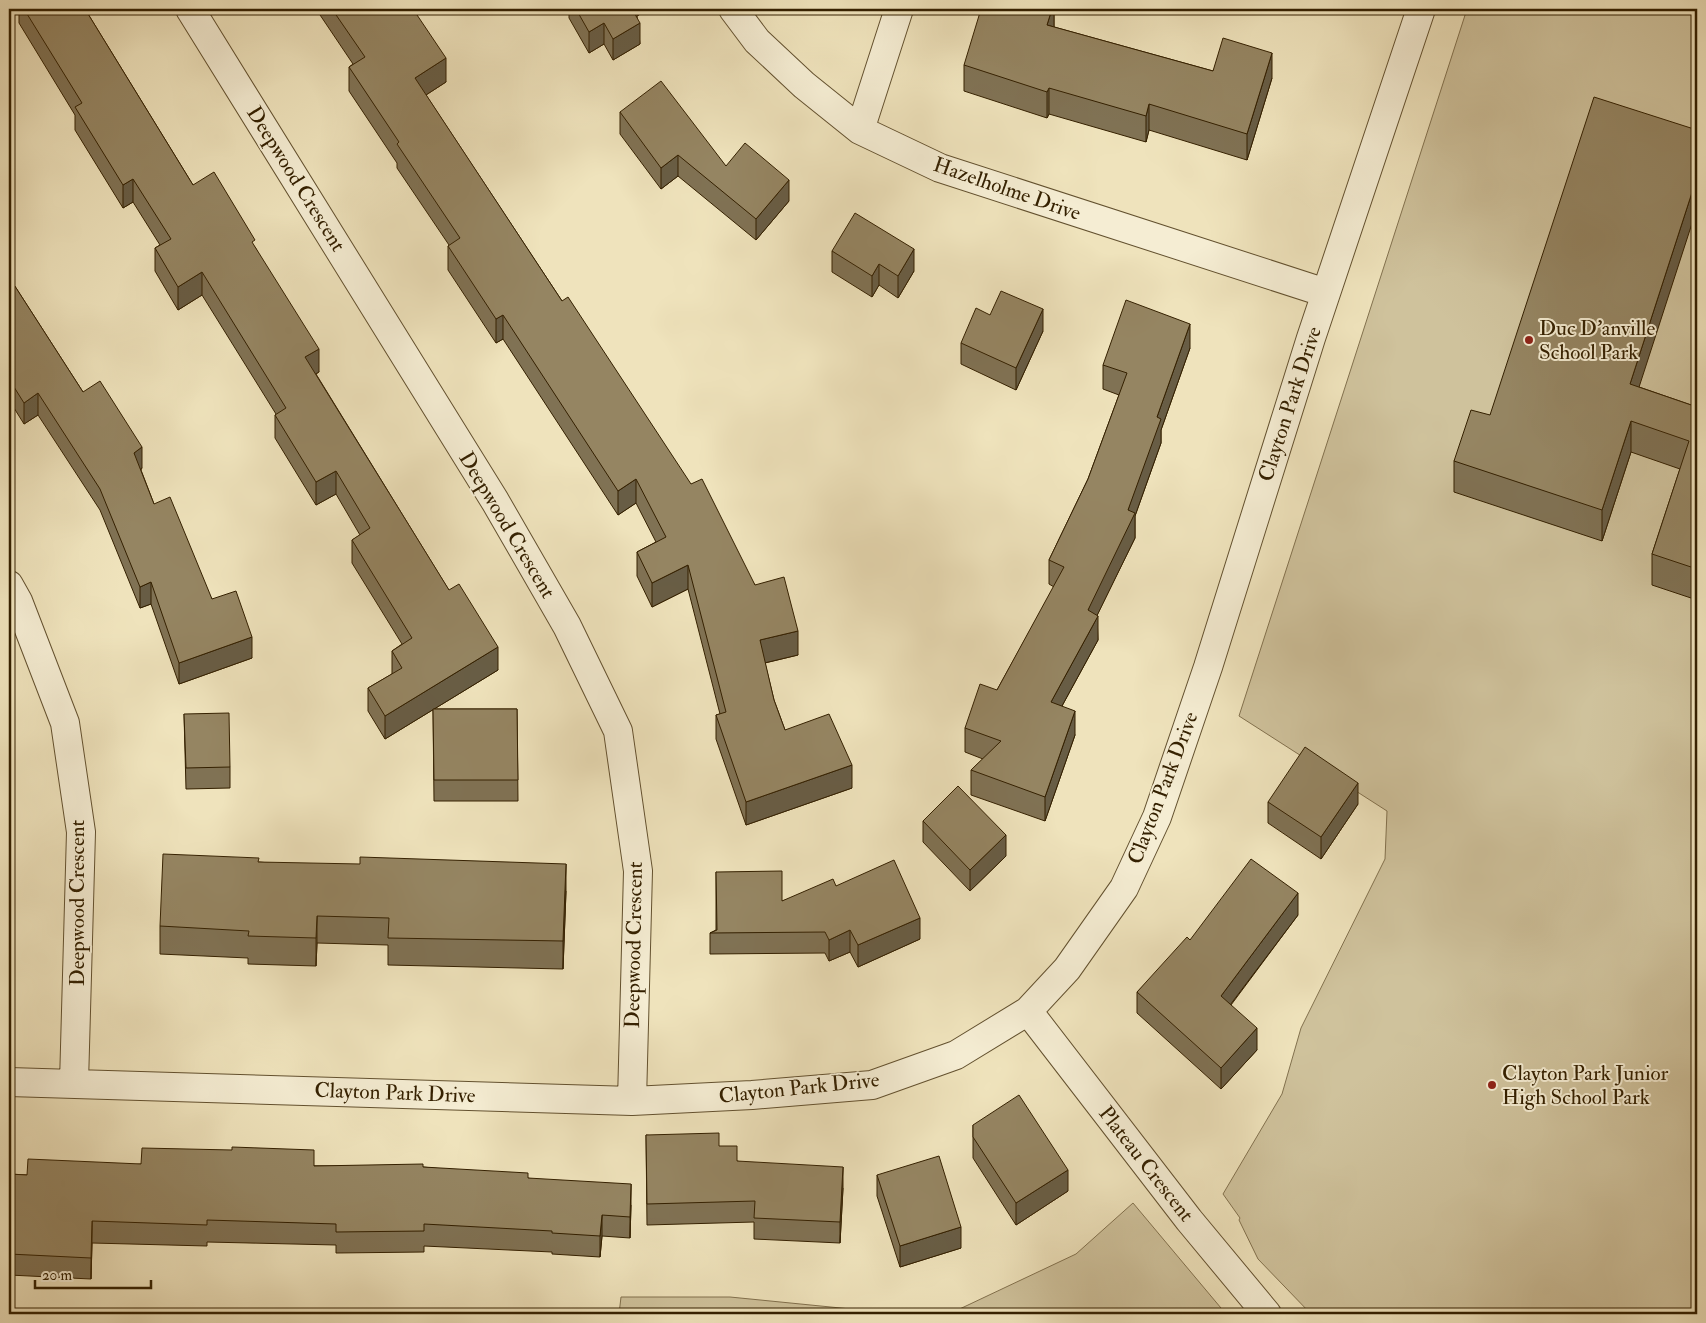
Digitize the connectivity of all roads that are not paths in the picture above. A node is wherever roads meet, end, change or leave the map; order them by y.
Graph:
1 (190, 9) edge
2 (733, 9) edge
3 (899, 9) edge
4 (1421, 9) edge
5 (860, 130) junction
6 (1326, 293) junction
7 (9, 585) edge
8 (1028, 1011) junction
9 (9, 1082) edge
10 (74, 1083) junction
11 (632, 1101) junction
12 (1267, 1314) edge

1 - 11 street, Deepwood Crescent
2 - 5 street, Hazelholme Drive
3 - 5 street
4 - 6 street, Clayton Park Drive
5 - 6 street, Hazelholme Drive
6 - 8 street, Clayton Park Drive
7 - 10 street, Deepwood Crescent
8 - 11 street, Clayton Park Drive
8 - 12 street, Plateau Crescent
9 - 10 street, Clayton Park Drive
10 - 11 street, Clayton Park Drive

